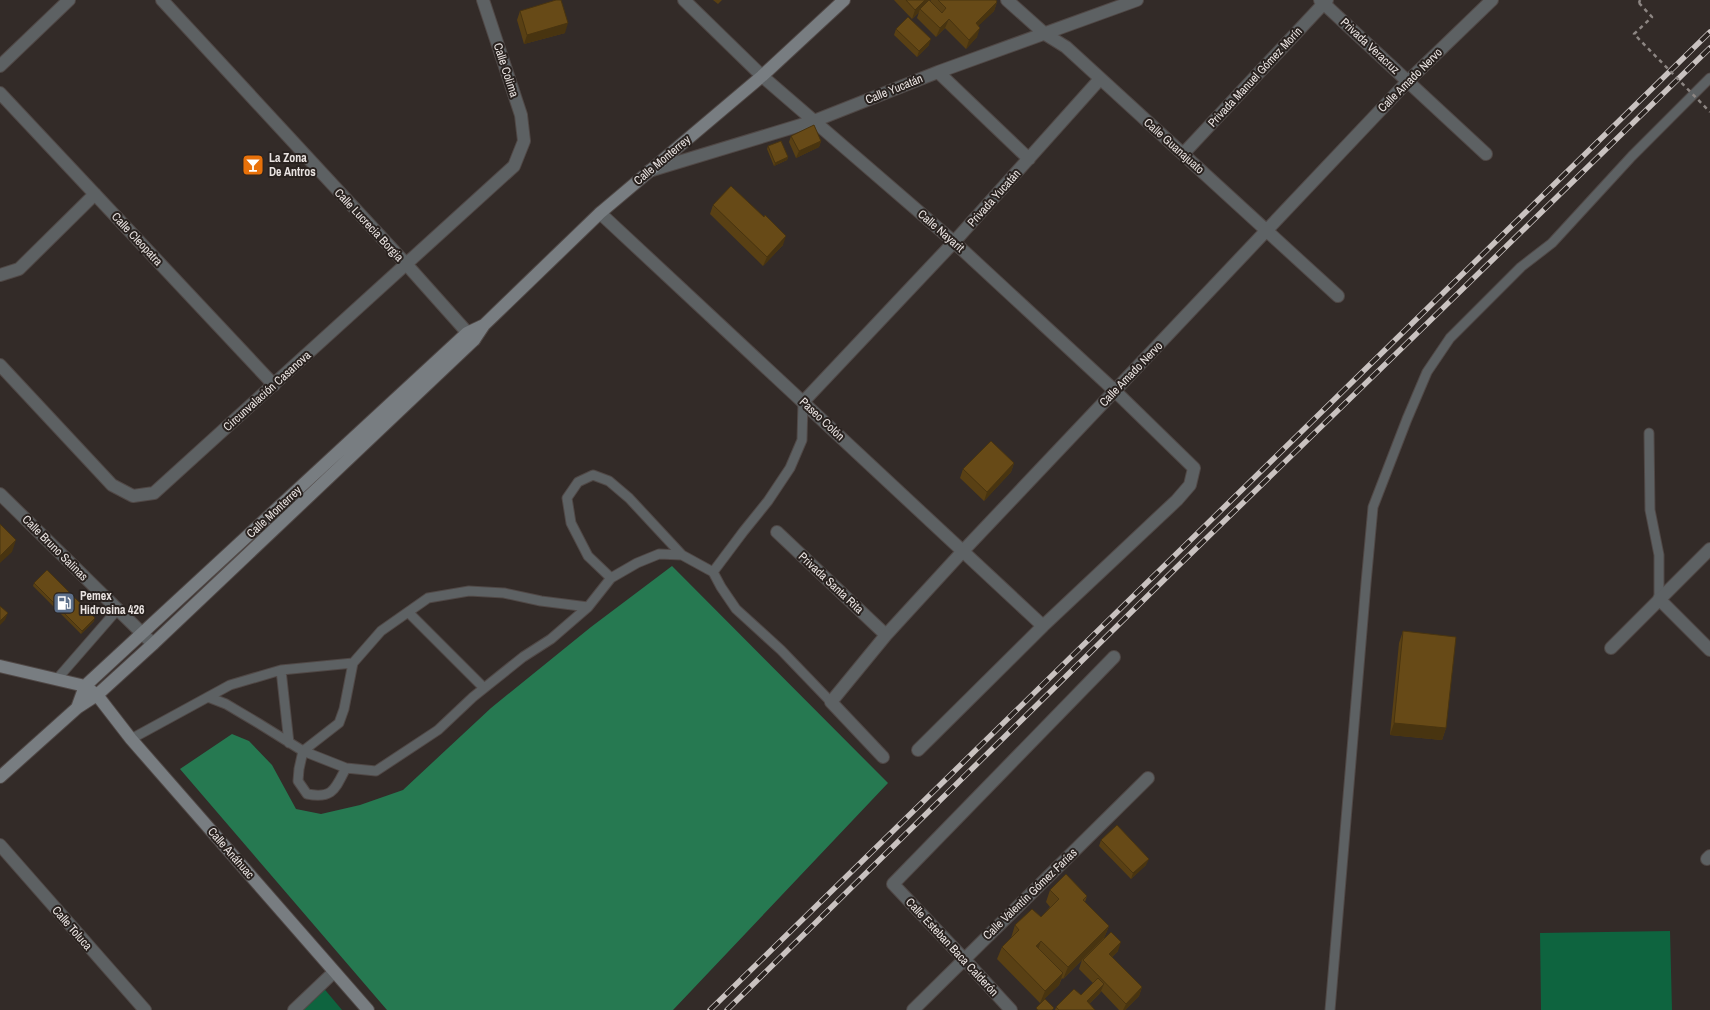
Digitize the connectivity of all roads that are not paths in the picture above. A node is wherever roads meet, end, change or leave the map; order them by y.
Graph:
1 (69, 0) edge
2 (162, 0) edge
3 (483, 0) edge
4 (684, 0) edge
5 (843, 0) edge
6 (1008, 0) edge
7 (1137, 0) edge
8 (1492, 0) edge
9 (1323, 1) edge
10 (1045, 34) junction
11 (0, 66) edge
12 (938, 72) junction
13 (762, 76) junction
14 (1710, 78) edge
15 (1100, 79) junction
16 (1408, 81) junction
17 (0, 93) edge
18 (814, 121) junction
19 (524, 140) joint
20 (1183, 154) junction
21 (1486, 154) dead end
22 (1029, 159) junction
23 (650, 171) junction
24 (95, 194) junction
25 (600, 213) junction
26 (1267, 231) junction
27 (954, 242) junction
28 (407, 265) junction
29 (0, 275) edge
30 (1338, 296) dead end
31 (471, 336) junction
32 (0, 365) edge
33 (274, 385) junction
34 (1114, 391) junction
35 (803, 402) junction
36 (1650, 432) dead end
37 (0, 494) edge
38 (777, 532) dead end
39 (1710, 549) edge
40 (963, 551) junction
41 (682, 555) junction
42 (713, 572) junction
43 (611, 578) junction
44 (1659, 599) junction
45 (588, 607) junction
46 (118, 610) junction
47 (408, 612) junction
48 (1043, 626) junction
49 (142, 634) junction
50 (886, 635) junction
51 (153, 644) junction
52 (1611, 648) dead end
53 (1710, 650) edge
54 (1114, 657) dead end
55 (353, 663) junction
56 (0, 666) edge
57 (281, 670) junction
58 (57, 679) junction
59 (86, 686) junction
60 (484, 688) junction
61 (96, 695) junction
62 (208, 697) junction
63 (831, 702) junction
64 (77, 708) junction
65 (131, 739) junction
66 (289, 743) junction
67 (918, 750) dead end
68 (303, 751) junction
69 (883, 757) dead end
70 (346, 768) junction
71 (0, 777) edge
72 (1148, 778) dead end
73 (0, 845) edge
74 (964, 958) junction
75 (334, 972) junction
76 (145, 1010) edge
77 (294, 1010) edge
78 (368, 1010) edge
79 (912, 1010) edge
80 (1011, 1010) edge
81 (1330, 1010) edge

1 - 11 street
2 - 28 street, Calle Lucrecia Borgia
3 - 19 street, Calle Colima
4 - 13 street, Calle Nayarit
5 - 13 street, Calle Monterrey
6 - 10 street, Calle Guanajuato
7 - 10 street, Calle Yucatán
8 - 16 street, Calle Amado Nervo
9 - 16 street, Privada Veracruz
9 - 20 street, Privada Manuel Gómez Morín
10 - 12 street, Calle Yucatán
10 - 15 street, Calle Guanajuato
12 - 18 street, Calle Yucatán
12 - 22 street
13 - 18 street, Calle Nayarit
13 - 23 street, Calle Monterrey
14 - 81 lane
15 - 20 street, Calle Guanajuato
15 - 22 street, Privada Yucatán
16 - 21 street, Privada Veracruz
16 - 26 street, Calle Amado Nervo
17 - 24 street, Calle Cleopatra
18 - 23 street, Calle Yucatán
18 - 27 street, Calle Nayarit
19 - 28 street, Circunvalación Casanova
20 - 26 street, Calle Guanajuato
22 - 27 street, Privada Yucatán
23 - 25 street, Calle Monterrey
24 - 29 street
24 - 33 street, Calle Cleopatra
25 - 31 street, Calle Monterrey
25 - 35 street, Paseo Colón
26 - 30 street, Calle Guanajuato
26 - 34 street, Calle Amado Nervo
27 - 34 street, Calle Nayarit
27 - 35 street, Privada Yucatán
28 - 31 street, Calle Lucrecia Borgia
28 - 33 street, Circunvalación Casanova
31 - 49 street, Calle Monterrey
31 - 51 street, Calle Monterrey
32 - 33 street, Circunvalación Casanova
34 - 40 street, Calle Amado Nervo
34 - 48 street, Calle Nayarit
35 - 40 street, Paseo Colón
35 - 42 lane
36 - 44 lane
37 - 46 street, Calle Bruno Salinas
38 - 50 street, Privada Santa Rita
39 - 44 street
40 - 48 street, Paseo Colón
40 - 50 street, Calle Amado Nervo
41 - 42 lane
41 - 43 lane
41 - 43 lane
42 - 63 lane
43 - 45 lane
44 - 52 street
44 - 53 street
45 - 47 lane
45 - 60 lane
46 - 49 street, Calle Bruno Salinas
46 - 58 lane
47 - 55 lane
47 - 60 lane
48 - 67 street
49 - 51 street, Calle Bruno Salinas
49 - 59 street, Calle Monterrey
50 - 63 street, Calle Amado Nervo
51 - 61 street, Calle Monterrey
54 - 74 street, Calle Esteban Baca Calderón
55 - 57 lane
55 - 68 lane
56 - 58 street
57 - 62 lane
57 - 66 lane
58 - 59 street
59 - 61 street, Calle Anáhuac
59 - 64 street, Calle Monterrey
60 - 70 lane
61 - 64 street, Calle Monterrey
61 - 65 street, Calle Anáhuac
62 - 65 lane
62 - 66 lane
63 - 69 street
64 - 71 street, Calle Monterrey
65 - 75 street, Calle Anáhuac
66 - 68 lane
68 - 70 lane
68 - 70 lane
72 - 74 street, Calle Valentín Gómez Farías
73 - 76 street, Calle Toluca
74 - 79 street, Calle Valentín Gómez Farías
74 - 80 street, Calle Esteban Baca Calderón
75 - 77 street
75 - 78 street, Calle Anáhuac

